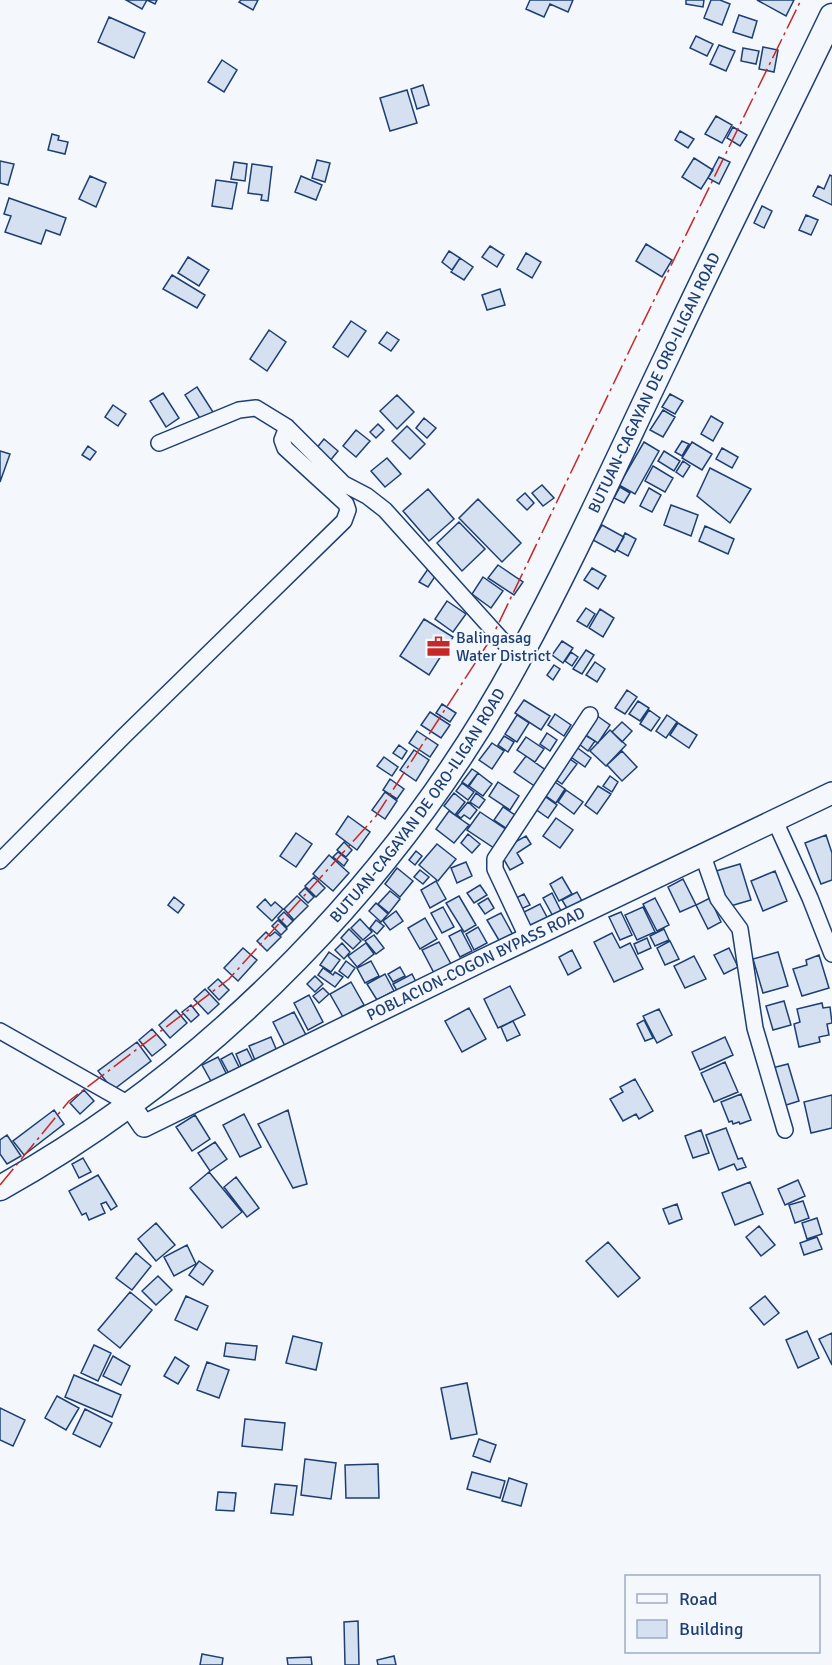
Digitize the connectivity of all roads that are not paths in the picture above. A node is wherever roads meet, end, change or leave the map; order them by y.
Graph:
1 (832, 16) edge
2 (287, 427) junction
3 (159, 443) dead end
4 (519, 659) junction
5 (590, 715) dead end
6 (832, 793) edge
7 (775, 821) junction
8 (703, 856) junction
9 (0, 861) edge
10 (528, 939) junction
11 (832, 954) edge
12 (0, 1031) edge
13 (129, 1104) junction
14 (784, 1130) dead end
15 (0, 1188) edge

1 - 4 highway, BUTUAN-CAGAYAN DE ORO-ILIGAN ROAD
2 - 3 street
2 - 4 street
2 - 9 street
4 - 13 highway, BUTUAN-CAGAYAN DE ORO-ILIGAN ROAD
5 - 10 street
6 - 7 main road, POBLACION-COGON BYPASS ROAD
7 - 8 main road, POBLACION-COGON BYPASS ROAD
7 - 11 street
8 - 10 main road, POBLACION-COGON BYPASS ROAD
8 - 14 street
10 - 13 main road, POBLACION-COGON BYPASS ROAD
12 - 13 street
13 - 15 highway, BUTUAN-CAGAYAN DE ORO-ILIGAN ROAD

